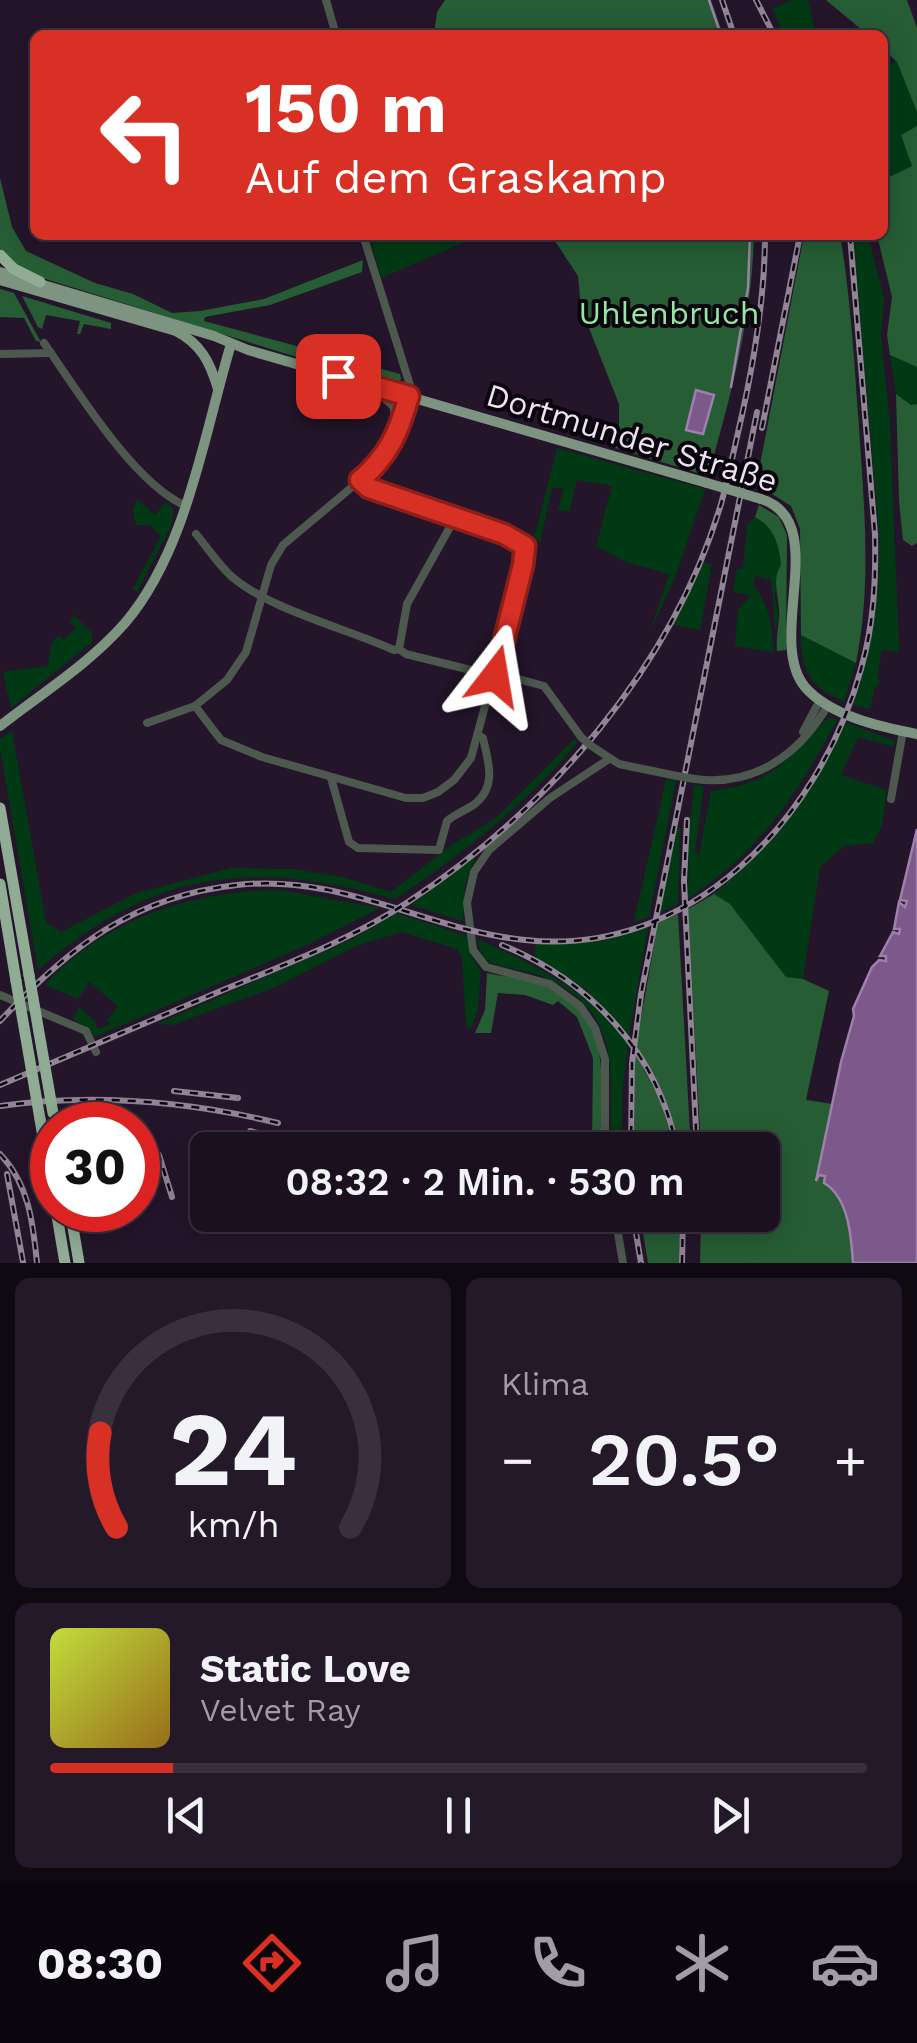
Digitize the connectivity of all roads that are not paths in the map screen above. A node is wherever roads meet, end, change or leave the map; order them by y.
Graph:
1 (326, 0) edge
2 (335, 30) edge
3 (364, 240) edge
4 (0, 254) edge
5 (0, 272) edge
6 (0, 280) edge
7 (40, 282) junction
8 (176, 331) junction
9 (44, 343) dead end
10 (231, 344) junction
11 (0, 354) edge
12 (51, 354) junction
13 (371, 386) junction
14 (218, 390) junction
15 (409, 396) junction
16 (398, 430) junction
17 (360, 480) junction
18 (184, 505) junction
19 (455, 518) junction
20 (196, 534) dead end
21 (261, 594) junction
22 (399, 648) junction
23 (495, 674) junction
24 (824, 702) junction
25 (195, 706) junction
26 (147, 723) dead end
27 (0, 726) edge
28 (903, 731) junction
29 (917, 734) edge
30 (480, 736) junction
31 (600, 753) junction
32 (609, 759) junction
33 (586, 772) junction
34 (331, 778) junction
35 (891, 799) dead end
36 (0, 808) edge
37 (0, 884) edge
38 (0, 995) edge
39 (96, 1052) dead end
40 (37, 1102) edge
41 (51, 1102) edge
42 (605, 1132) edge
43 (60, 1232) edge
44 (74, 1232) edge
45 (618, 1232) edge
46 (65, 1263) edge
47 (79, 1263) edge
48 (623, 1263) edge

1 - 2 street
3 - 15 street
4 - 7 highway
5 - 7 main road, Dortmunder Straße
6 - 8 main road, Dortmunder Straße
7 - 10 main road, Dortmunder Straße
8 - 10 main road, Dortmunder Straße
8 - 14 main road
9 - 12 street
10 - 13 main road, Dortmunder Straße
10 - 14 main road
11 - 12 street
12 - 18 street
13 - 15 main road, Dortmunder Straße
13 - 16 street
14 - 18 main road
15 - 16 street
15 - 24 main road, Dortmunder Straße, bridge
16 - 17 street
17 - 19 street
17 - 21 street
18 - 27 main road
19 - 22 street
19 - 23 street
20 - 21 street
21 - 22 street
21 - 25 street
22 - 23 street
23 - 30 street
23 - 31 street, bridge
24 - 28 main road
24 - 32 street, bridge
25 - 26 street
25 - 34 street
28 - 29 main road
28 - 35 street
30 - 34 street
30 - 34 street
31 - 32 street
31 - 33 street
32 - 33 street
33 - 42 street
36 - 41 highway, bridge
37 - 40 highway, bridge
38 - 39 street
43 - 46 highway
44 - 47 highway
45 - 48 street

